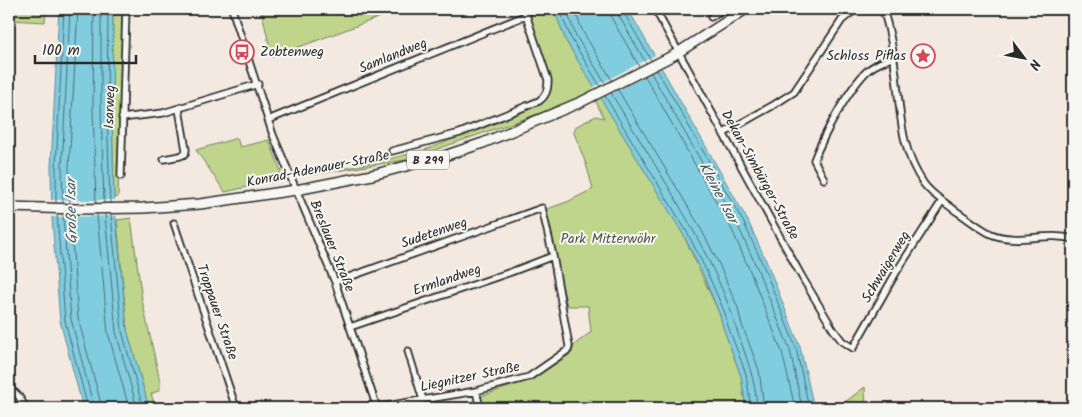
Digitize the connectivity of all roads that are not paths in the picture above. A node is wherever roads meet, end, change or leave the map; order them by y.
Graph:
1 (126, 9) edge
2 (232, 9) edge
3 (655, 9) edge
4 (723, 9) edge
5 (746, 9) edge
6 (856, 9) edge
7 (883, 9) edge
8 (525, 12) edge
9 (711, 17) dead end
10 (677, 54) junction
11 (894, 57) junction
12 (258, 84) junction
13 (179, 109) junction
14 (122, 118) junction
15 (268, 120) junction
16 (724, 133) junction
17 (392, 151) dead end
18 (164, 159) dead end
19 (121, 176) dead end
20 (824, 179) dead end
21 (296, 190) junction
22 (942, 200) junction
23 (9, 207) edge
24 (542, 208) joint
25 (174, 223) dead end
26 (1073, 238) edge
27 (553, 256) junction
28 (335, 282) junction
29 (350, 327) junction
30 (853, 348) joint
31 (408, 351) dead end
32 (9, 389) edge
33 (476, 391) junction
34 (423, 400) junction
35 (25, 408) edge
36 (236, 408) edge
37 (376, 408) edge
38 (480, 408) edge

1 - 14 street, Isarweg
2 - 12 street, Breslauer Straße
3 - 10 street, Dekan-Simbürger-Straße
4 - 9 street
5 - 10 main road, Konrad-Adenauer-Straße / B 299
6 - 16 street
7 - 11 street
8 - 15 street, Samlandweg
8 - 17 street
10 - 16 street, Dekan-Simbürger-Straße
10 - 21 main road, Konrad-Adenauer-Straße / B 299
11 - 20 street
11 - 22 street
12 - 13 street
12 - 15 street, Breslauer Straße
13 - 14 street
13 - 18 street
14 - 19 street, Isarweg
15 - 21 street, Breslauer Straße
16 - 30 street, Dekan-Simbürger-Straße
21 - 23 main road, Konrad-Adenauer-Straße / B 299
21 - 28 street, Breslauer Straße
22 - 26 street
22 - 30 street, Schwaigerweg
24 - 27 street, Liegnitzer Straße
24 - 28 street, Sudetenweg
25 - 36 street, Troppauer Straße
27 - 29 street, Ermlandweg
27 - 33 street, Liegnitzer Straße
28 - 29 street, Breslauer Straße
29 - 37 street, Breslauer Straße
31 - 34 street
32 - 35 street
33 - 34 street, Liegnitzer Straße
33 - 38 street
34 - 37 street, Liegnitzer Straße

